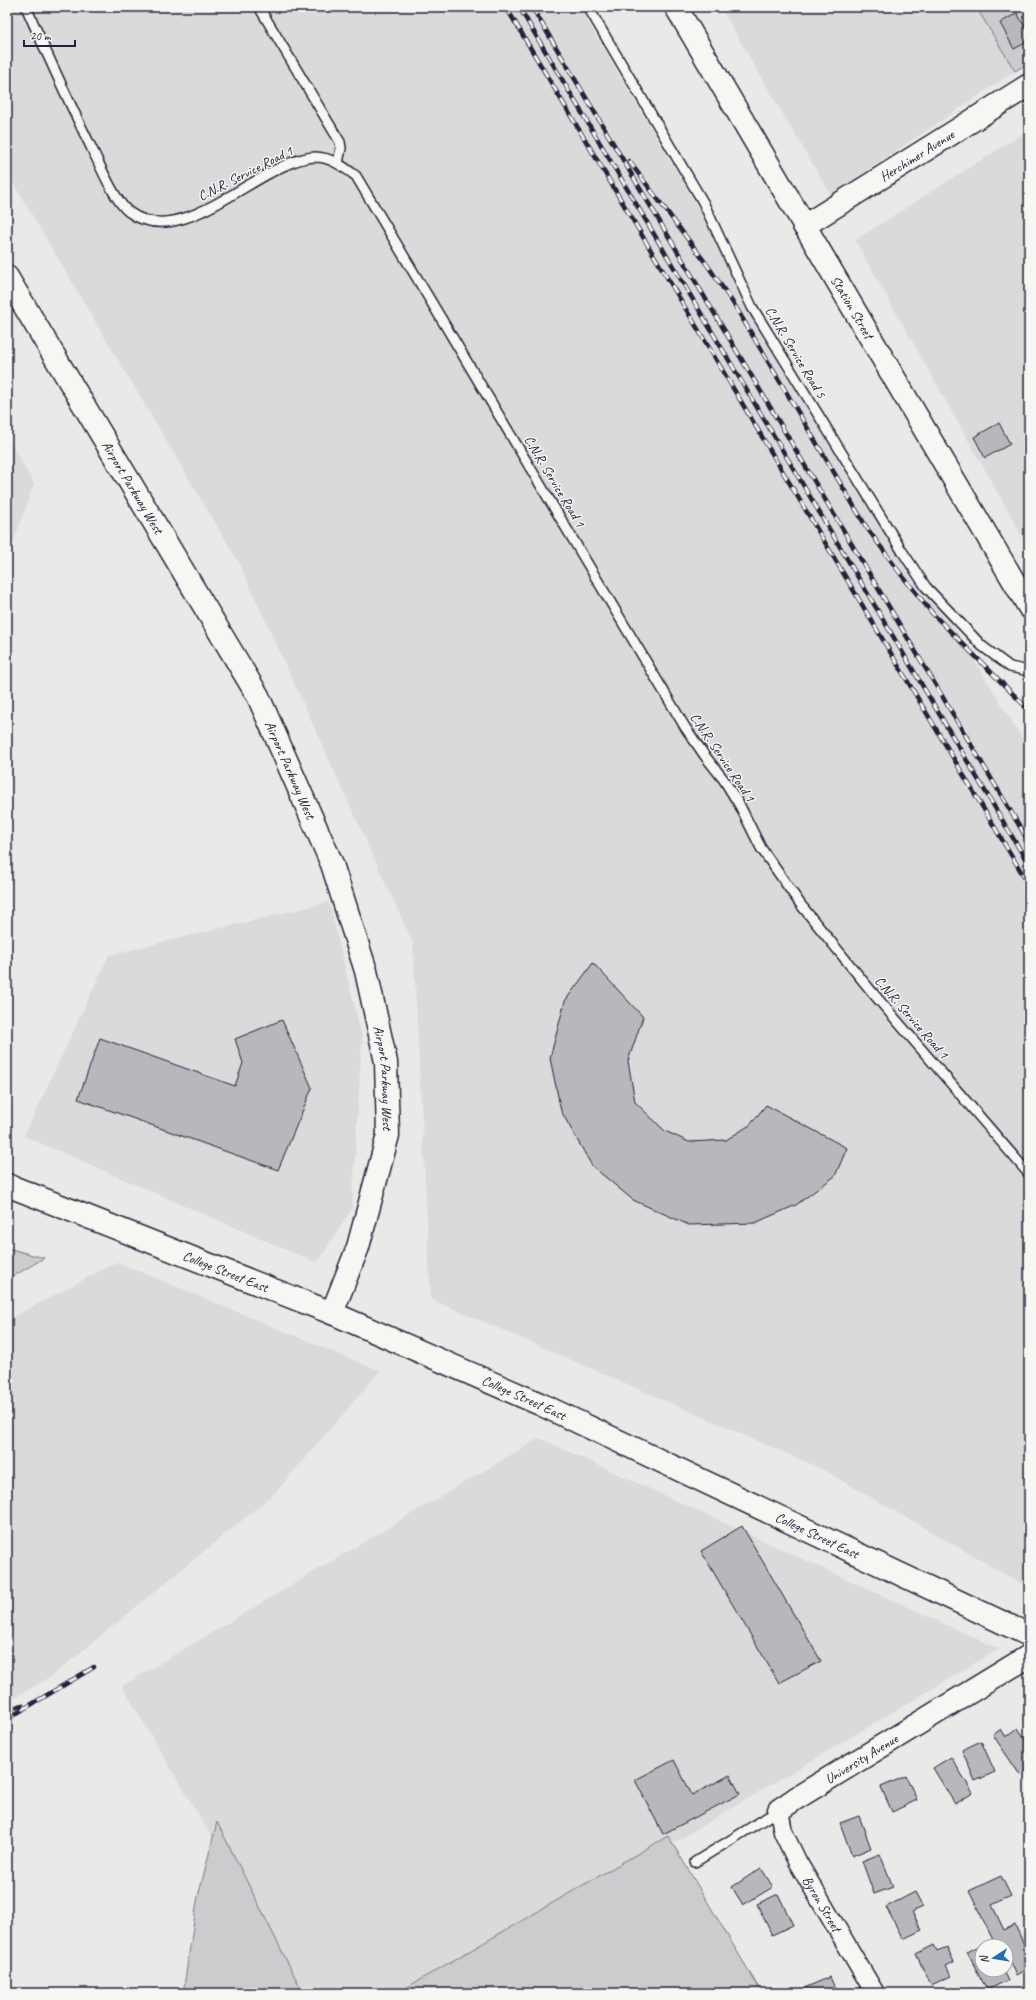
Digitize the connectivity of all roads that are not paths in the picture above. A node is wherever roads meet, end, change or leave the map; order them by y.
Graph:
1 (26, 7) edge
2 (259, 7) edge
3 (588, 7) edge
4 (676, 7) edge
5 (1029, 85) edge
6 (338, 163) junction
7 (804, 226) junction
8 (7, 277) edge
9 (1029, 606) edge
10 (1029, 671) edge
11 (1029, 1174) edge
12 (7, 1184) edge
13 (332, 1313) junction
14 (1029, 1636) edge
15 (1029, 1656) edge
16 (780, 1810) junction
17 (695, 1862) dead end
18 (875, 1993) edge

1 - 6 lane, C.N.R. Service Road 1
2 - 6 lane
3 - 10 lane, C.N.R. Service Road 5
4 - 7 main road, Station Street
5 - 7 main road, Herchimer Avenue
6 - 11 lane, C.N.R. Service Road 1
7 - 9 main road, Station Street
8 - 13 main road, Airport Parkway West
12 - 13 main road, College Street East
13 - 14 main road, College Street East
15 - 16 main road, University Avenue
16 - 17 lane, University Avenue
16 - 18 street, Byron Street

